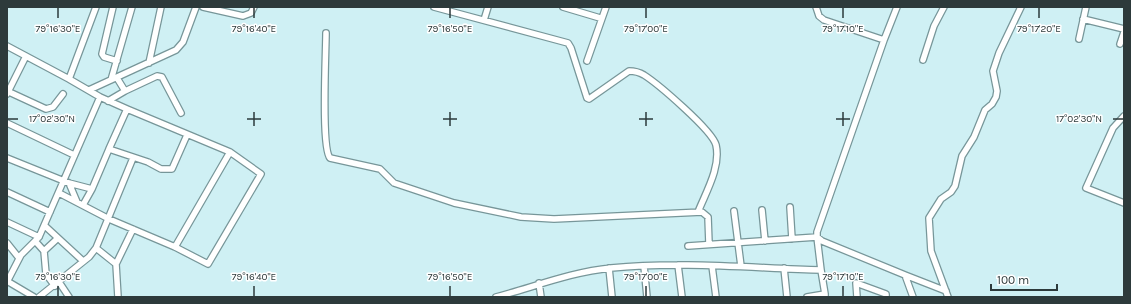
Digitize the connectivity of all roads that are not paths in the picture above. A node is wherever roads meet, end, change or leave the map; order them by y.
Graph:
1 (96, 7) edge
2 (113, 7) edge
3 (132, 7) edge
4 (162, 7) edge
5 (196, 7) edge
6 (203, 7) edge
7 (254, 7) edge
8 (434, 7) edge
9 (488, 7) edge
10 (563, 7) edge
11 (606, 7) edge
12 (816, 7) edge
13 (897, 7) edge
14 (944, 7) edge
15 (1021, 7) edge
16 (1086, 7) edge
17 (577, 9) edge
18 (600, 18) junction
19 (1083, 19) junction
20 (484, 20) junction
21 (1124, 30) edge
22 (326, 33) dead end
23 (1078, 39) dead end
24 (884, 40) junction
25 (1120, 44) dead end
26 (7, 46) edge
27 (26, 56) junction
28 (923, 60) dead end
29 (117, 61) junction
30 (587, 61) dead end
31 (149, 63) junction
32 (69, 78) junction
33 (117, 78) junction
34 (111, 80) junction
35 (89, 90) junction
36 (125, 91) junction
37 (8, 92) edge
38 (63, 94) dead end
39 (100, 97) junction
40 (108, 101) junction
41 (127, 109) junction
42 (181, 113) dead end
43 (1124, 116) edge
44 (7, 123) edge
45 (187, 135) junction
46 (109, 149) junction
47 (230, 152) junction
48 (74, 155) junction
49 (7, 158) edge
50 (133, 158) junction
51 (66, 181) junction
52 (92, 189) junction
53 (7, 192) edge
54 (59, 193) junction
55 (1124, 203) edge
56 (80, 204) junction
57 (790, 208) dead end
58 (762, 210) dead end
59 (734, 211) dead end
60 (50, 212) junction
61 (698, 212) junction
62 (109, 218) junction
63 (7, 222) edge
64 (45, 226) junction
65 (133, 229) junction
66 (58, 238) junction
67 (817, 238) junction
68 (37, 239) junction
69 (792, 239) junction
70 (765, 241) junction
71 (738, 242) junction
72 (7, 243) edge
73 (709, 244) junction
74 (688, 246) dead end
75 (175, 247) junction
76 (96, 248) junction
77 (44, 250) junction
78 (19, 258) junction
79 (83, 262) junction
80 (116, 264) junction
81 (644, 266) junction
82 (678, 266) junction
83 (712, 266) junction
84 (741, 266) junction
85 (609, 268) junction
86 (784, 268) junction
87 (821, 270) junction
88 (905, 275) junction
89 (7, 281) edge
90 (539, 283) junction
91 (57, 284) junction
92 (946, 291) junction
93 (507, 295) edge
94 (31, 296) edge
95 (825, 296) edge
96 (39, 297) edge
97 (69, 297) edge
98 (118, 297) edge
99 (496, 297) edge
100 (541, 297) edge
101 (612, 297) edge
102 (647, 297) edge
103 (682, 297) edge
104 (716, 297) edge
105 (787, 297) edge
106 (807, 297) edge
107 (857, 297) edge
108 (886, 297) edge
109 (912, 297) edge
110 (948, 297) edge

1 - 32 street
2 - 29 street
3 - 29 street
4 - 31 street
5 - 31 street
6 - 7 street
8 - 20 street
9 - 20 street
10 - 17 street
11 - 18 street
12 - 24 street
13 - 24 street
14 - 28 street
15 - 92 street
16 - 19 street
17 - 18 street
18 - 30 street
19 - 21 street
19 - 23 street
20 - 61 street
21 - 25 street
22 - 61 street
24 - 67 street
26 - 27 street
27 - 32 street
27 - 37 street
29 - 34 street
31 - 33 street
32 - 35 street
33 - 34 street
33 - 36 street
34 - 35 street
35 - 39 street
36 - 40 street
36 - 42 street
37 - 38 street
39 - 40 street
39 - 48 street
40 - 41 street
41 - 45 street
41 - 46 street
43 - 55 street
44 - 48 street
45 - 47 street
45 - 50 street
46 - 50 street
46 - 52 street
47 - 75 street
47 - 75 street
48 - 51 street
49 - 51 street
50 - 62 street
51 - 52 street
51 - 54 street
51 - 56 street
52 - 56 street
53 - 60 street
54 - 56 street
54 - 60 street
56 - 62 street
57 - 69 street
58 - 70 street
59 - 71 street
60 - 64 street
61 - 73 street
62 - 65 street
62 - 76 street
63 - 68 street
64 - 66 street
64 - 68 street
65 - 75 street
65 - 80 street
66 - 77 street
66 - 79 street
67 - 69 street
67 - 87 street
67 - 88 street
68 - 77 street
68 - 78 street
69 - 70 street
70 - 71 street
71 - 73 street
71 - 84 street
72 - 78 street
73 - 74 street
76 - 79 street
76 - 80 street
77 - 91 street
78 - 89 street
79 - 91 street
80 - 98 street
81 - 82 street
81 - 85 street
81 - 102 street
82 - 83 street
82 - 103 street
83 - 84 street
83 - 104 street
84 - 86 street
85 - 90 street
85 - 101 street
86 - 87 street
86 - 105 street
87 - 95 street
88 - 92 street
88 - 109 street
89 - 94 street
90 - 93 street
90 - 100 street
91 - 96 street
91 - 97 street
92 - 110 street
93 - 99 street
95 - 106 street
107 - 108 street

